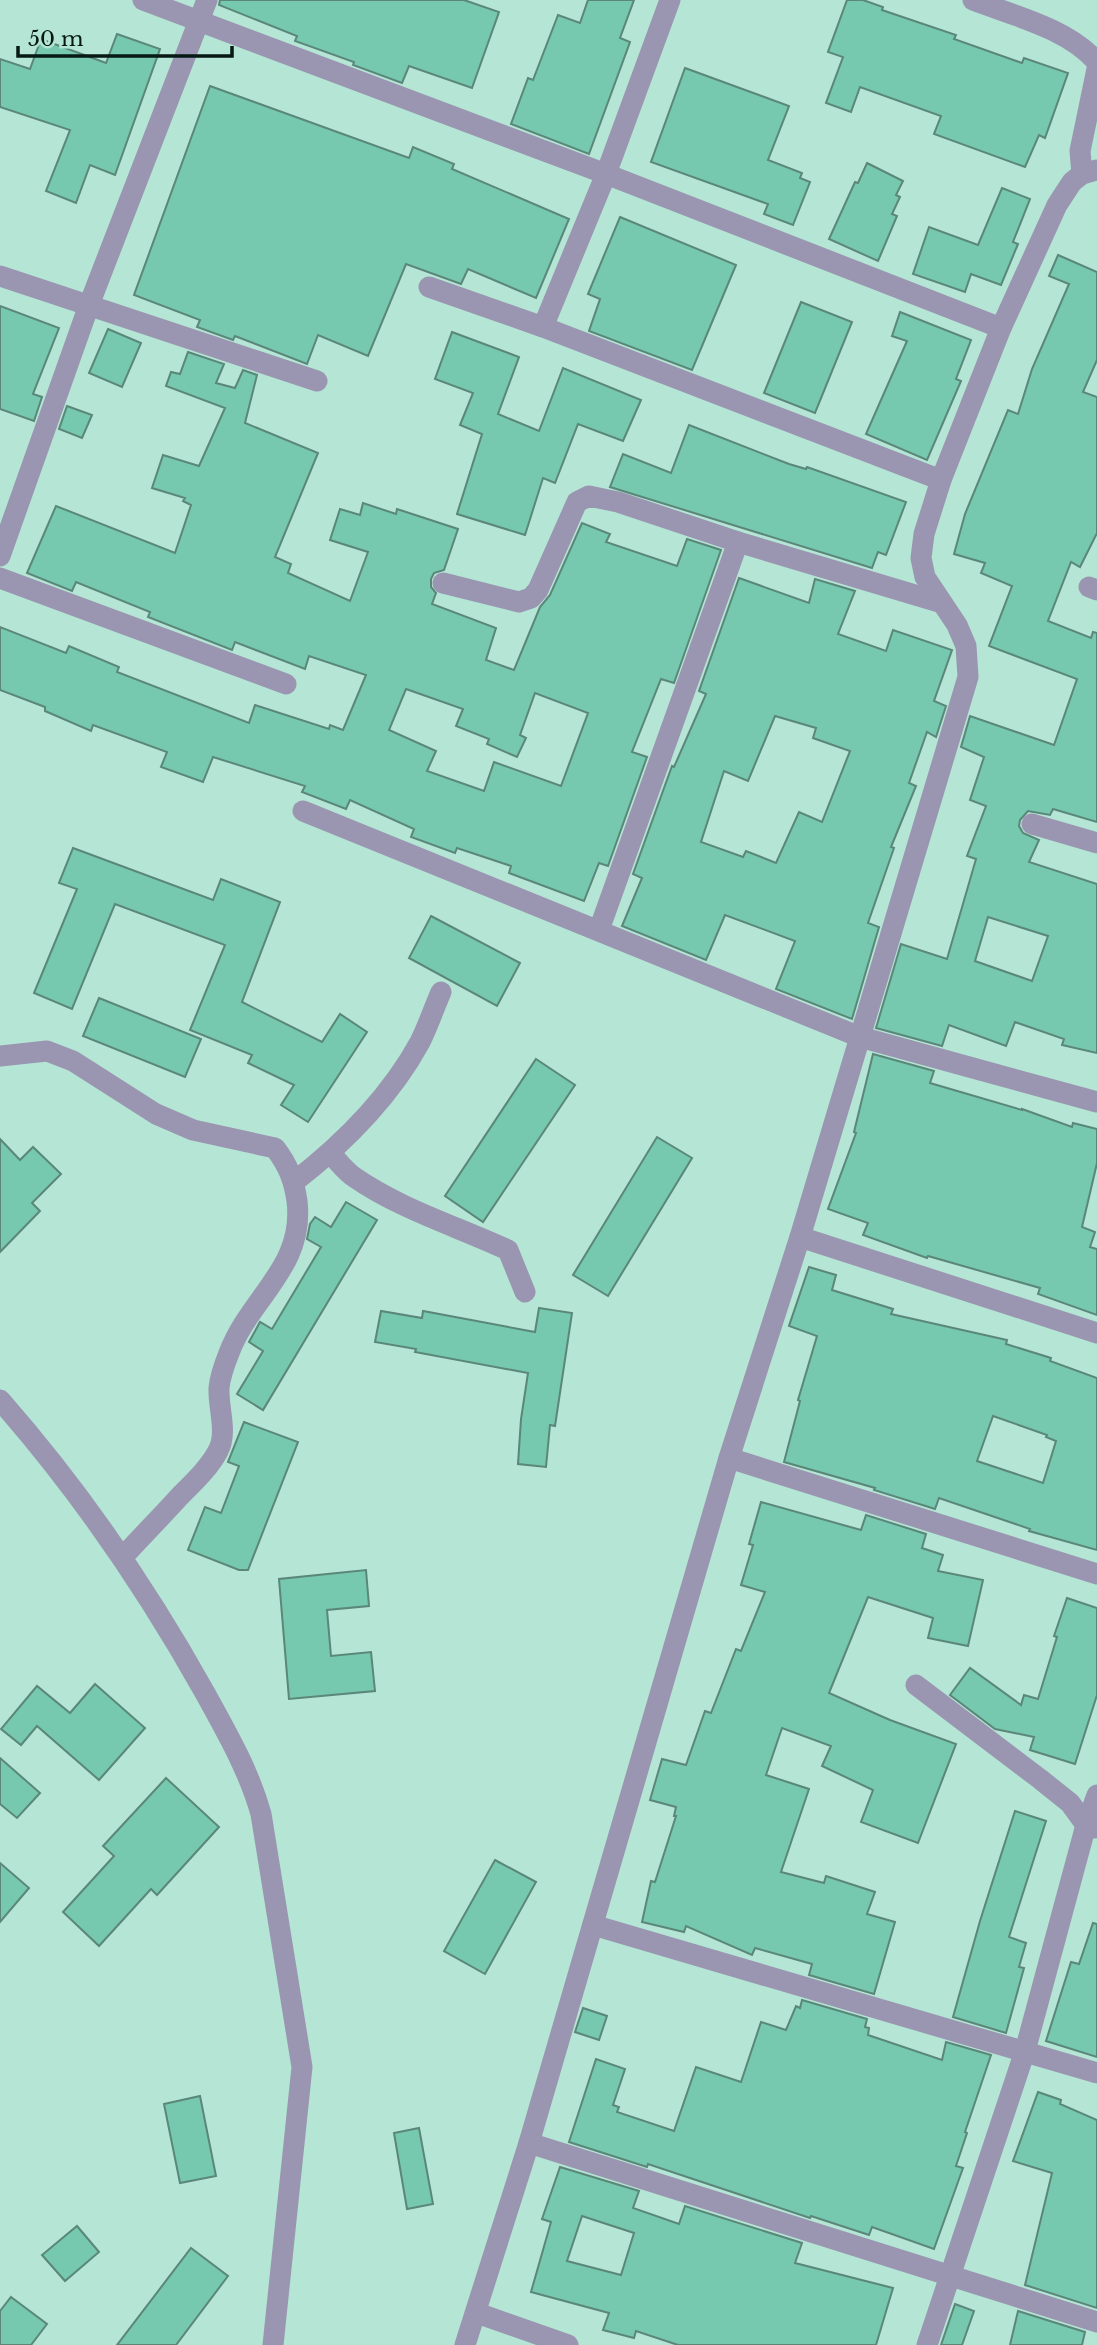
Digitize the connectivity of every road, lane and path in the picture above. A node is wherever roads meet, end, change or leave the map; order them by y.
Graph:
1 (143, 0) edge
2 (207, 0) edge
3 (670, 0) edge
4 (973, 0) edge
5 (199, 21) junction
6 (1097, 62) edge
7 (1097, 69) edge
8 (1090, 172) edge
9 (606, 174) junction
10 (0, 276) edge
11 (429, 287) dead end
12 (89, 305) junction
13 (543, 327) junction
14 (1001, 328) junction
15 (317, 381) dead end
16 (941, 480) junction
17 (738, 542) junction
18 (0, 556) edge
19 (0, 578) edge
20 (443, 583) dead end
21 (942, 603) junction
22 (286, 684) dead end
23 (303, 811) dead end
24 (1032, 824) dead end
25 (1097, 843) edge
26 (599, 930) junction
27 (441, 992) dead end
28 (860, 1037) junction
29 (0, 1056) edge
30 (1097, 1102) edge
31 (331, 1154) junction
32 (294, 1182) junction
33 (800, 1237) junction
34 (525, 1292) dead end
35 (1097, 1333) edge
36 (0, 1400) edge
37 (729, 1458) junction
38 (122, 1558) junction
39 (1097, 1574) edge
40 (916, 1685) dead end
41 (1097, 1795) edge
42 (1092, 1827) edge
43 (593, 1925) junction
44 (1025, 2051) junction
45 (1097, 2073) edge
46 (529, 2143) junction
47 (949, 2276) junction
48 (477, 2313) junction
49 (1097, 2322) edge
50 (273, 2345) edge
51 (465, 2345) edge
52 (568, 2345) edge
53 (927, 2345) edge

1 - 5 street
2 - 5 street
3 - 9 street
4 - 6 street
5 - 9 street
5 - 12 street
7 - 8 street
8 - 14 street
9 - 13 street
9 - 14 street
10 - 12 street
11 - 13 street
12 - 15 street
12 - 18 street
13 - 16 street
14 - 16 street
16 - 21 street
17 - 20 street
17 - 21 street
17 - 26 street
19 - 22 street
21 - 28 street
23 - 26 street
24 - 25 street
26 - 28 street
27 - 31 street
28 - 30 street
28 - 33 street
29 - 32 street
31 - 32 street
31 - 34 street
32 - 38 street
33 - 35 street
33 - 37 street
36 - 38 street
37 - 39 street
37 - 43 street
38 - 50 street
40 - 42 street
41 - 42 street
42 - 44 street
43 - 44 street
43 - 46 street
44 - 45 street
44 - 47 street
46 - 47 street
46 - 48 street
47 - 49 street
47 - 53 street
48 - 51 street
48 - 52 street

